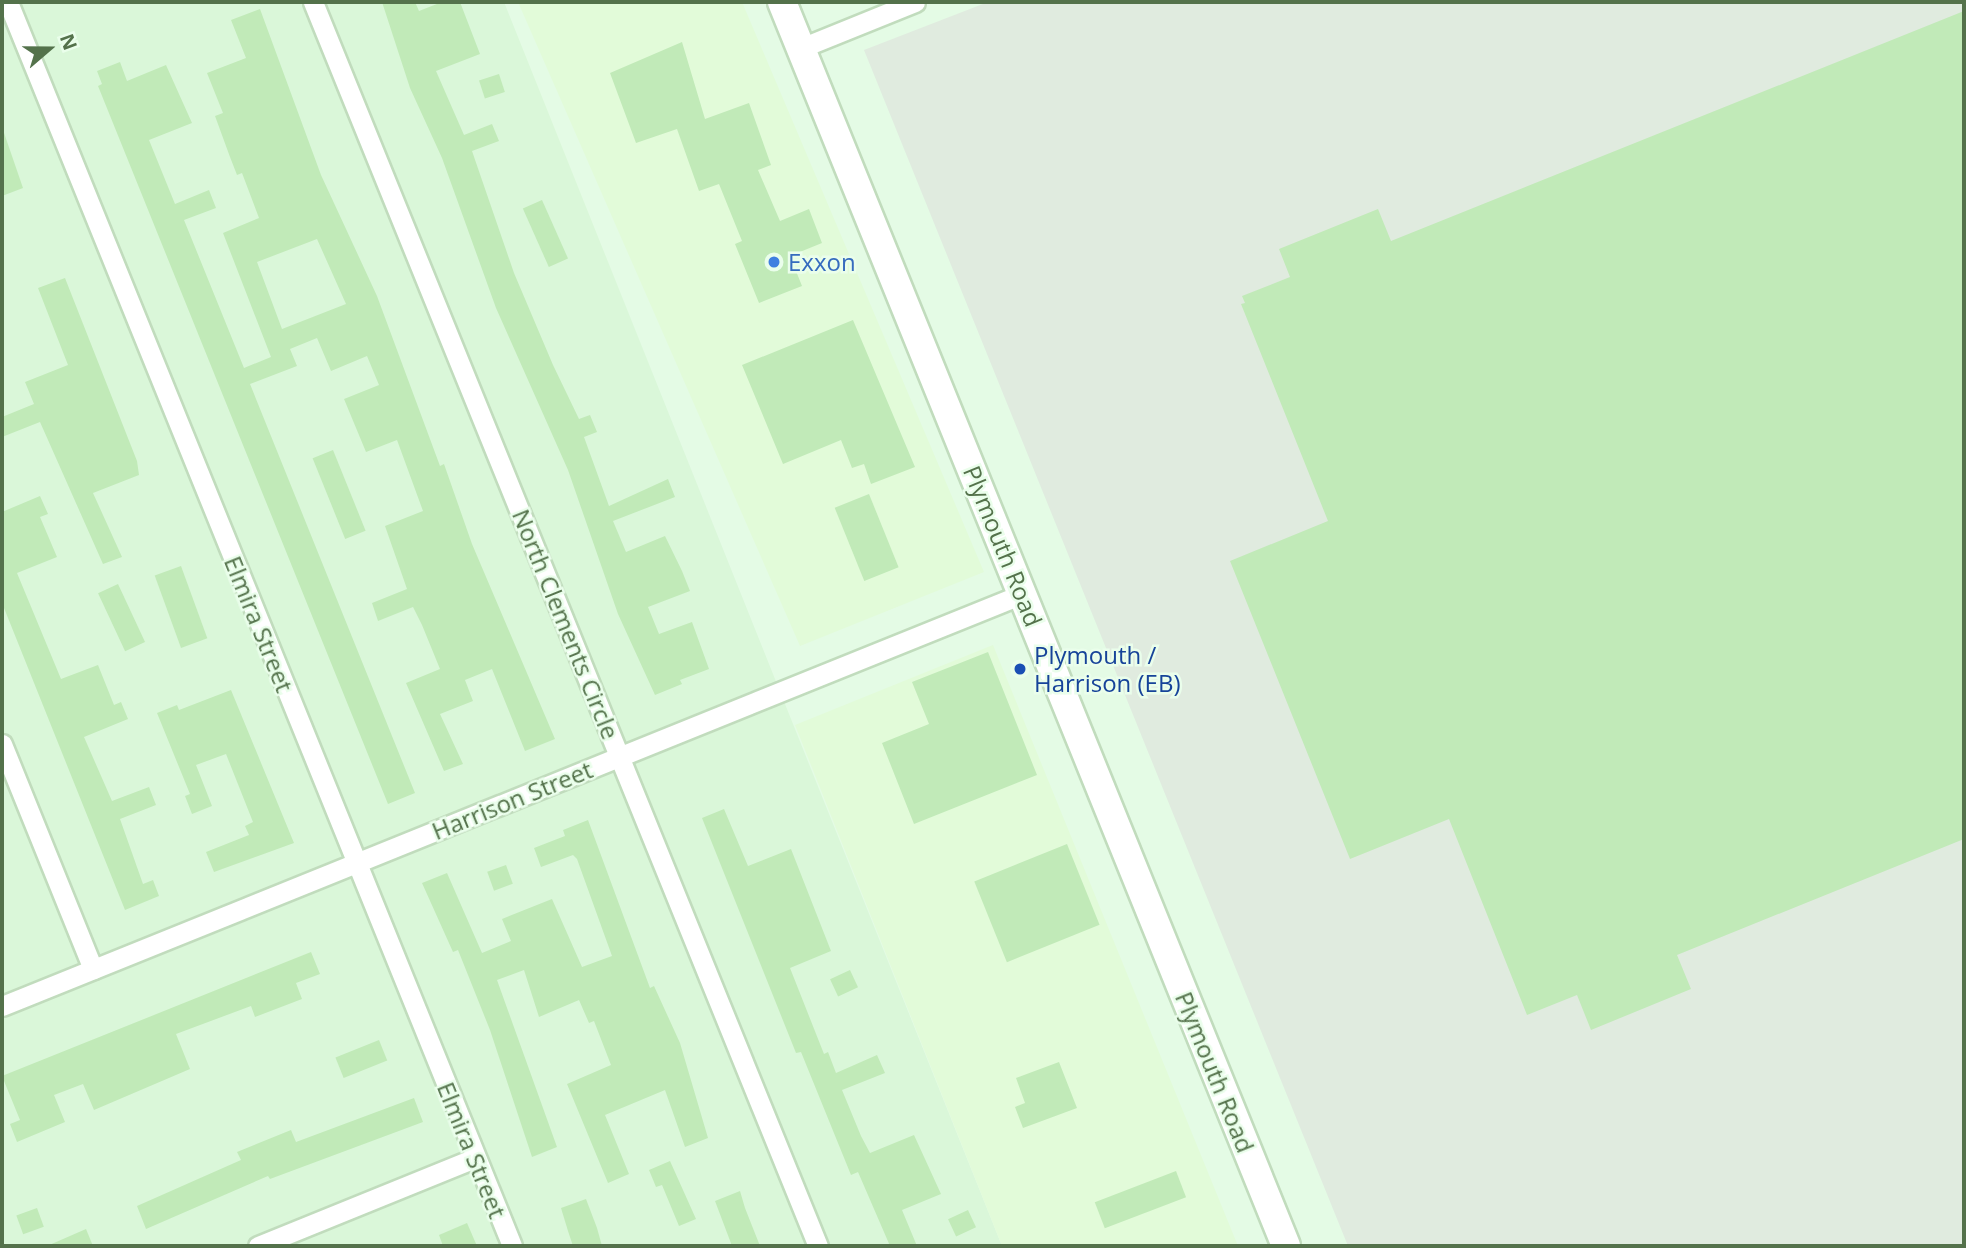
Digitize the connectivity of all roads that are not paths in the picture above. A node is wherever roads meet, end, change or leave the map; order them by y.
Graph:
1 (8, 2) edge
2 (313, 2) edge
3 (782, 2) edge
4 (915, 2) edge
5 (801, 48) junction
6 (1022, 594) junction
7 (2, 744) edge
8 (619, 757) junction
9 (355, 863) junction
10 (93, 969) junction
11 (2, 1006) edge
12 (475, 1158) junction
13 (258, 1246) edge
14 (512, 1246) edge
15 (818, 1246) edge
16 (1286, 1246) edge

1 - 9 street, Elmira Street
2 - 8 street, North Clements Circle
3 - 5 main road, Plymouth Road
4 - 5 street
5 - 6 main road, Plymouth Road
6 - 8 street, Harrison Street
6 - 16 main road, Plymouth Road
7 - 10 street
8 - 9 street, Harrison Street
8 - 15 street, North Clements Circle
9 - 10 street, Harrison Street
9 - 12 street, Elmira Street
10 - 11 street, Harrison Street
12 - 13 street
12 - 14 street, Elmira Street

